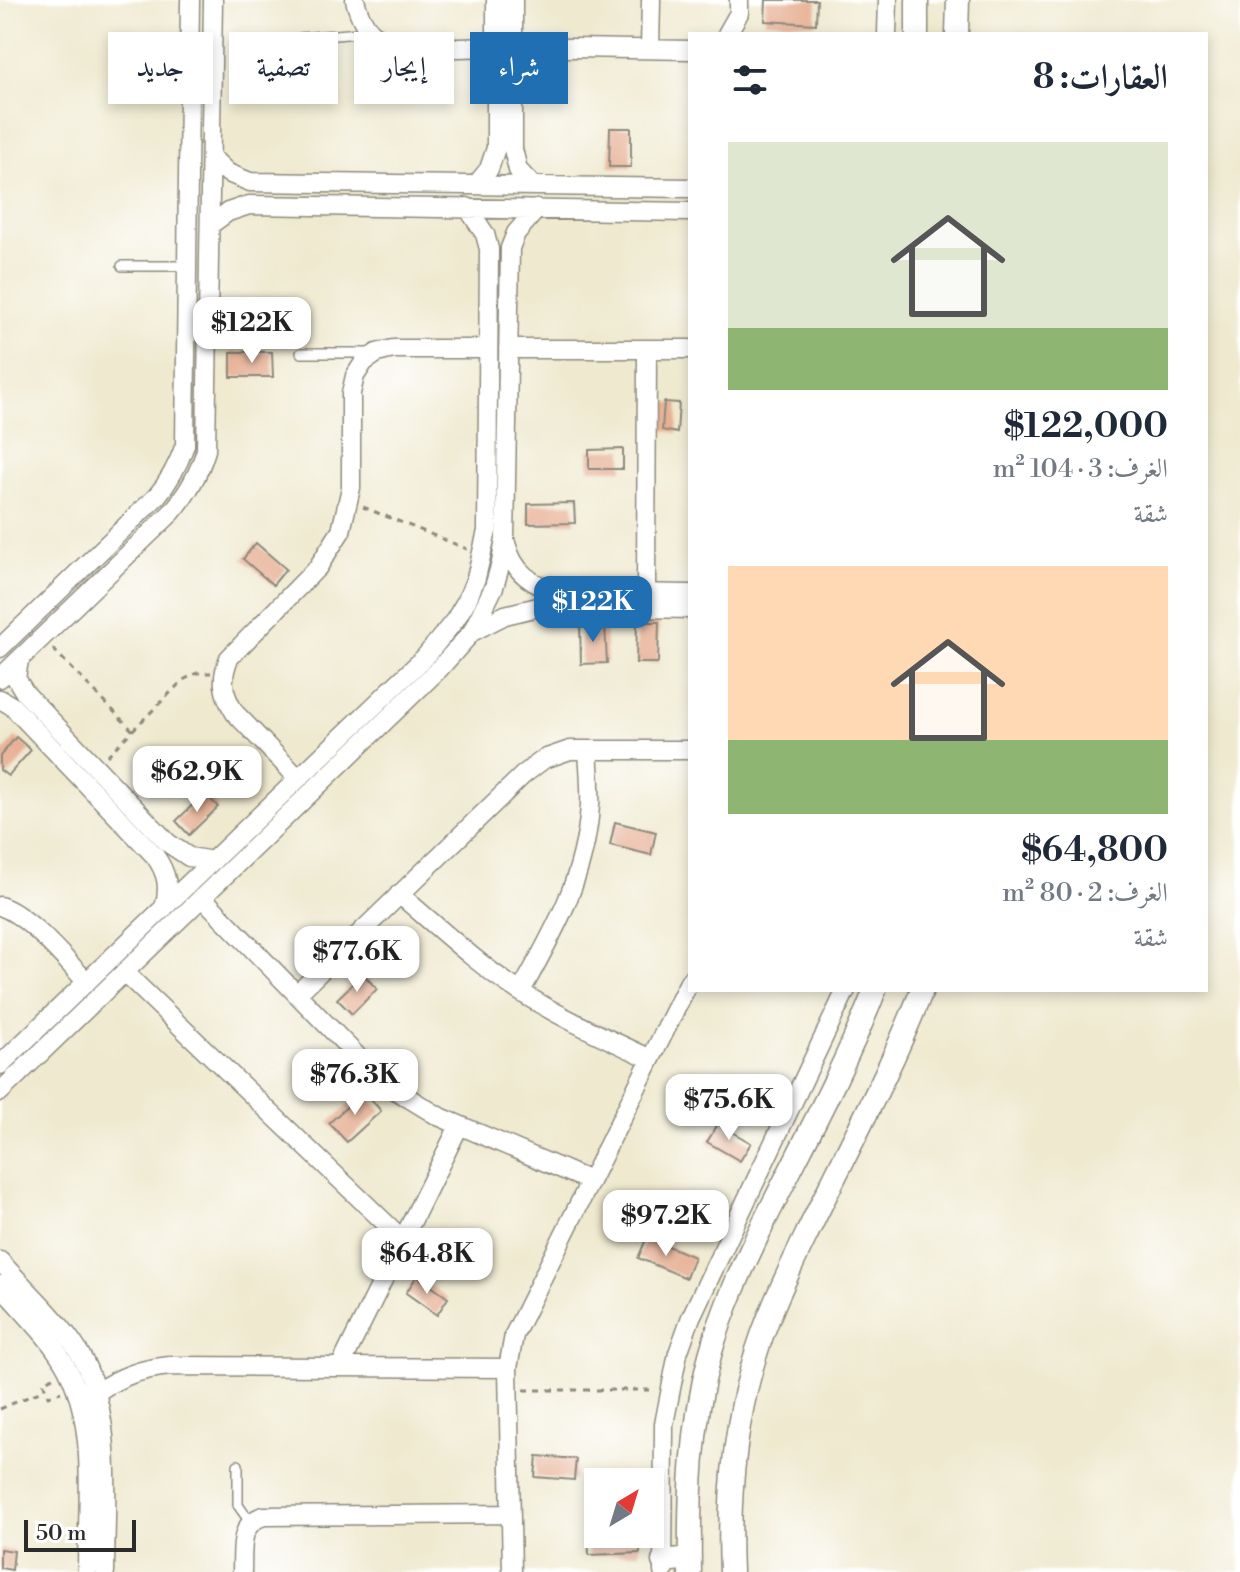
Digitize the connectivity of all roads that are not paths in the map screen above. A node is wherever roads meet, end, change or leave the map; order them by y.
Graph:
1 (190, 0) edge
2 (213, 0) edge
3 (355, 0) edge
4 (496, 0) edge
5 (513, 0) edge
6 (651, 0) edge
7 (739, 0) edge
8 (888, 0) edge
9 (917, 0) edge
10 (958, 0) edge
11 (371, 32) edge
12 (501, 32) edge
13 (507, 32) edge
14 (728, 32) edge
15 (887, 32) edge
16 (917, 32) edge
17 (957, 32) edge
18 (568, 48) edge
19 (650, 49) junction
20 (688, 50) edge
21 (499, 104) edge
22 (509, 104) edge
23 (211, 157) junction
24 (476, 185) junction
25 (533, 186) junction
26 (688, 188) edge
27 (467, 207) junction
28 (537, 209) junction
29 (688, 212) edge
30 (210, 225) junction
31 (122, 266) dead end
32 (188, 266) junction
33 (487, 349) junction
34 (508, 349) junction
35 (647, 349) junction
36 (688, 349) edge
37 (301, 353) dead end
38 (377, 353) junction
39 (505, 539) junction
40 (646, 593) junction
41 (688, 594) edge
42 (688, 609) edge
43 (472, 632) junction
44 (0, 648) edge
45 (19, 660) junction
46 (0, 678) edge
47 (0, 699) edge
48 (588, 750) junction
49 (688, 750) edge
50 (298, 778) junction
51 (213, 861) junction
52 (399, 894) junction
53 (202, 897) junction
54 (3, 905) edge
55 (164, 908) junction
56 (124, 972) junction
57 (87, 982) junction
58 (688, 984) edge
59 (521, 991) junction
60 (845, 992) edge
61 (874, 992) edge
62 (921, 992) edge
63 (297, 994) junction
64 (651, 1059) junction
65 (0, 1065) edge
66 (0, 1092) edge
67 (459, 1126) junction
68 (590, 1181) junction
69 (403, 1240) junction
70 (0, 1261) edge
71 (0, 1285) edge
72 (340, 1367) junction
73 (508, 1368) junction
74 (97, 1392) junction
75 (238, 1465) dead end
76 (511, 1514) junction
77 (250, 1522) junction
78 (690, 1565) edge
79 (663, 1566) edge
80 (87, 1572) edge
81 (105, 1572) edge
82 (242, 1572) edge
83 (512, 1572) edge
84 (731, 1572) edge

1 - 32 street
2 - 23 street
3 - 11 street
4 - 12 street
5 - 13 street
6 - 19 street
7 - 14 street
8 - 15 street
9 - 16 street
10 - 17 street
18 - 19 street
19 - 20 street
21 - 24 street
22 - 25 street
23 - 24 street
23 - 30 street
24 - 25 street
25 - 26 street
27 - 28 street
27 - 30 street
27 - 33 street
28 - 29 street
28 - 34 street
30 - 45 street
31 - 32 lane
32 - 44 street
33 - 38 street
33 - 50 street
34 - 35 street
34 - 39 street
35 - 36 street
35 - 40 street
37 - 38 lane
38 - 50 street
39 - 40 street
39 - 43 street
40 - 41 street
42 - 43 street
43 - 53 street
45 - 46 street
45 - 51 street
47 - 55 street
48 - 49 street
48 - 52 street
48 - 59 street
50 - 51 street
51 - 55 street
52 - 59 street
52 - 63 street
53 - 56 street
53 - 63 street
54 - 57 street
55 - 57 street
56 - 66 street
56 - 69 street
57 - 65 street
58 - 64 street
59 - 64 street
60 - 79 street
61 - 78 street
62 - 84 street
63 - 67 street
64 - 68 street
67 - 68 street
67 - 69 street
68 - 73 street
69 - 72 street
70 - 74 street
71 - 80 street
72 - 73 street
72 - 74 street
73 - 76 street
74 - 81 street
75 - 77 lane
76 - 77 street
76 - 83 street
77 - 82 street
78 - 79 street

